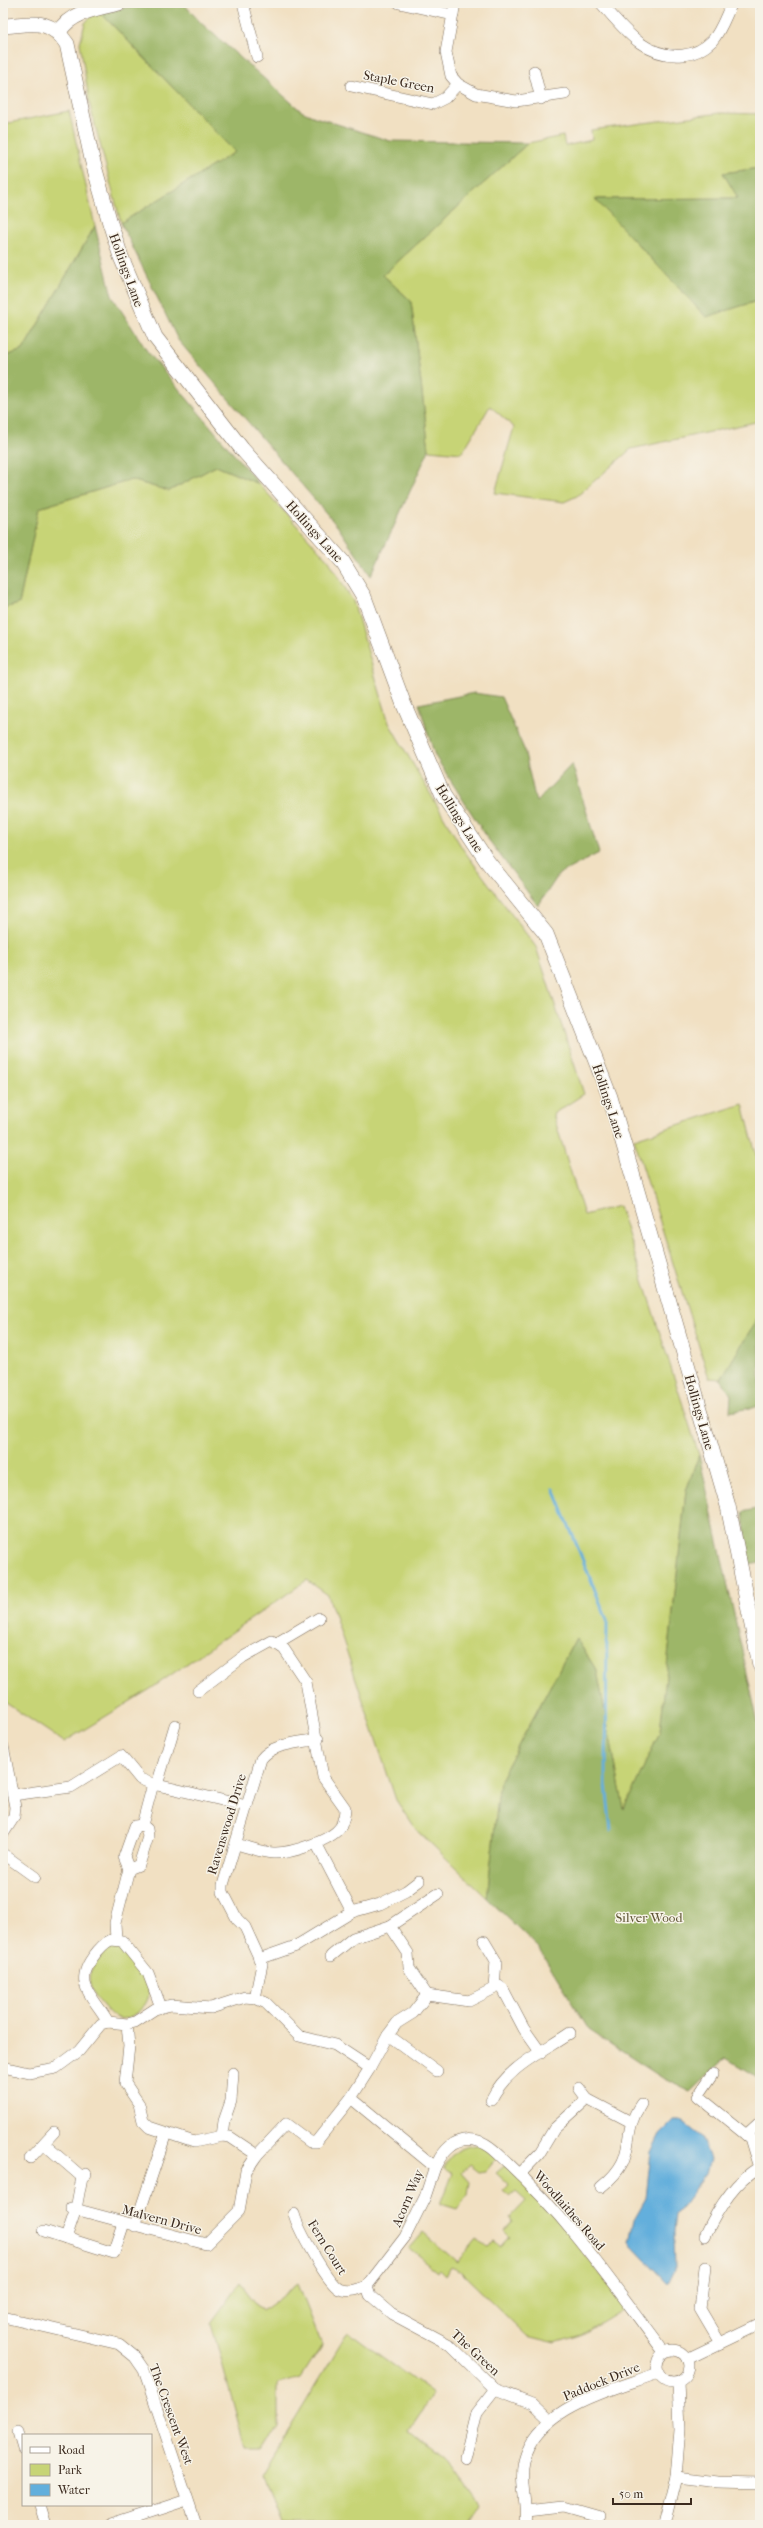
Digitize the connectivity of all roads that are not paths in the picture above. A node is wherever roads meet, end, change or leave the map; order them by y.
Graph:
1 (119, 3) edge
2 (243, 3) edge
3 (399, 3) edge
4 (455, 3) edge
5 (601, 3) edge
6 (732, 3) edge
7 (453, 14) junction
8 (3, 26) edge
9 (59, 32) junction
10 (256, 56) dead end
11 (534, 71) dead end
12 (458, 84) junction
13 (351, 86) dead end
14 (564, 94) dead end
15 (540, 99) junction
16 (319, 1618) dead end
17 (277, 1643) junction
18 (760, 1665) edge
19 (198, 1691) dead end
20 (175, 1725) dead end
21 (318, 1739) junction
22 (3, 1746) edge
23 (155, 1785) junction
24 (13, 1795) junction
25 (247, 1806) junction
26 (142, 1825) junction
27 (3, 1834) edge
28 (316, 1843) junction
29 (236, 1844) junction
30 (3, 1854) edge
31 (129, 1869) junction
32 (35, 1877) dead end
33 (419, 1881) dead end
34 (438, 1894) dead end
35 (352, 1912) junction
36 (390, 1926) junction
37 (116, 1939) junction
38 (484, 1942) dead end
39 (331, 1956) dead end
40 (259, 1959) junction
41 (494, 1987) junction
42 (427, 1995) junction
43 (256, 1998) junction
44 (162, 2006) junction
45 (108, 2022) junction
46 (126, 2024) junction
47 (570, 2033) dead end
48 (388, 2035) junction
49 (541, 2053) junction
50 (3, 2067) edge
51 (370, 2068) junction
52 (437, 2071) dead end
53 (233, 2073) dead end
54 (713, 2074) dead end
55 (579, 2088) dead end
56 (351, 2098) junction
57 (587, 2099) junction
58 (491, 2100) dead end
59 (641, 2104) dead end
60 (631, 2122) junction
61 (758, 2124) dead end
62 (54, 2132) dead end
63 (166, 2133) junction
64 (746, 2135) junction
65 (222, 2136) junction
66 (44, 2144) junction
67 (257, 2155) junction
68 (30, 2158) dead end
69 (435, 2167) junction
70 (759, 2169) edge
71 (520, 2174) junction
72 (601, 2187) dead end
73 (74, 2208) junction
74 (294, 2214) dead end
75 (130, 2225) junction
76 (44, 2231) dead end
77 (705, 2236) dead end
78 (66, 2238) junction
79 (705, 2268) dead end
80 (367, 2286) junction
81 (3, 2317) edge
82 (760, 2324) edge
83 (720, 2343) junction
84 (664, 2352) junction
85 (687, 2359) junction
86 (658, 2373) junction
87 (678, 2382) junction
88 (495, 2389) junction
89 (550, 2420) junction
90 (18, 2432) dead end
91 (22, 2446) edge
92 (465, 2458) dead end
93 (676, 2477) junction
94 (760, 2483) edge
95 (188, 2500) junction
96 (40, 2506) edge
97 (526, 2510) junction
98 (600, 2516) dead end
99 (46, 2525) edge
100 (111, 2525) edge
101 (196, 2525) edge
102 (525, 2525) edge
103 (664, 2525) edge

1 - 9 street
2 - 10 street
3 - 7 street
4 - 7 street
5 - 6 street
7 - 12 street
8 - 9 street
9 - 18 street, Hollings Lane
11 - 15 street
12 - 13 street, Staple Green
12 - 15 street
14 - 15 street
16 - 17 street
17 - 19 street
17 - 21 street
20 - 23 street
21 - 25 street, Ravenswood Drive
21 - 28 street
22 - 24 street
23 - 24 street
23 - 25 street
23 - 26 street
24 - 27 street
25 - 29 street, Ravenswood Drive
26 - 31 street
26 - 31 street
28 - 29 street
28 - 35 street
29 - 40 street, Ravenswood Drive
30 - 32 street
31 - 37 street
33 - 35 street
34 - 36 street
35 - 40 street
36 - 39 street
36 - 42 street
37 - 44 street
37 - 45 street
38 - 41 street
40 - 43 street, Ravenswood Drive
41 - 42 street
41 - 49 street
42 - 48 street
43 - 44 street
43 - 51 street
44 - 46 street
45 - 46 street
45 - 50 street
46 - 63 street
47 - 49 street
48 - 51 street
48 - 52 street
49 - 58 street
51 - 56 street
53 - 65 street
54 - 64 street
55 - 57 street
56 - 67 street
56 - 69 street, Acorn Way
57 - 60 street
57 - 71 street
59 - 60 street
60 - 72 street
61 - 64 street
62 - 66 street
63 - 65 street
63 - 75 street
64 - 70 street
65 - 67 street
66 - 68 street
66 - 73 street
67 - 75 street, Malvern Drive
69 - 71 street, Woodlaithes Road
69 - 80 street, Acorn Way
70 - 77 street
71 - 84 street, Woodlaithes Road
73 - 75 street, Malvern Drive
73 - 78 street
74 - 80 street, Fern Court
75 - 78 street
76 - 78 street
79 - 83 street
80 - 88 street, The Green
81 - 95 street, The Crescent West
82 - 83 street
83 - 85 street
84 - 85 street
84 - 86 street
85 - 87 street
86 - 87 street
86 - 89 street, Paddock Drive
87 - 93 street
88 - 89 street, The Green
88 - 92 street
89 - 97 street, Paddock Drive
90 - 91 street
93 - 94 street
93 - 103 street
95 - 100 street
95 - 101 street, The Crescent West
96 - 99 street
97 - 98 street
97 - 102 street, Paddock Drive

